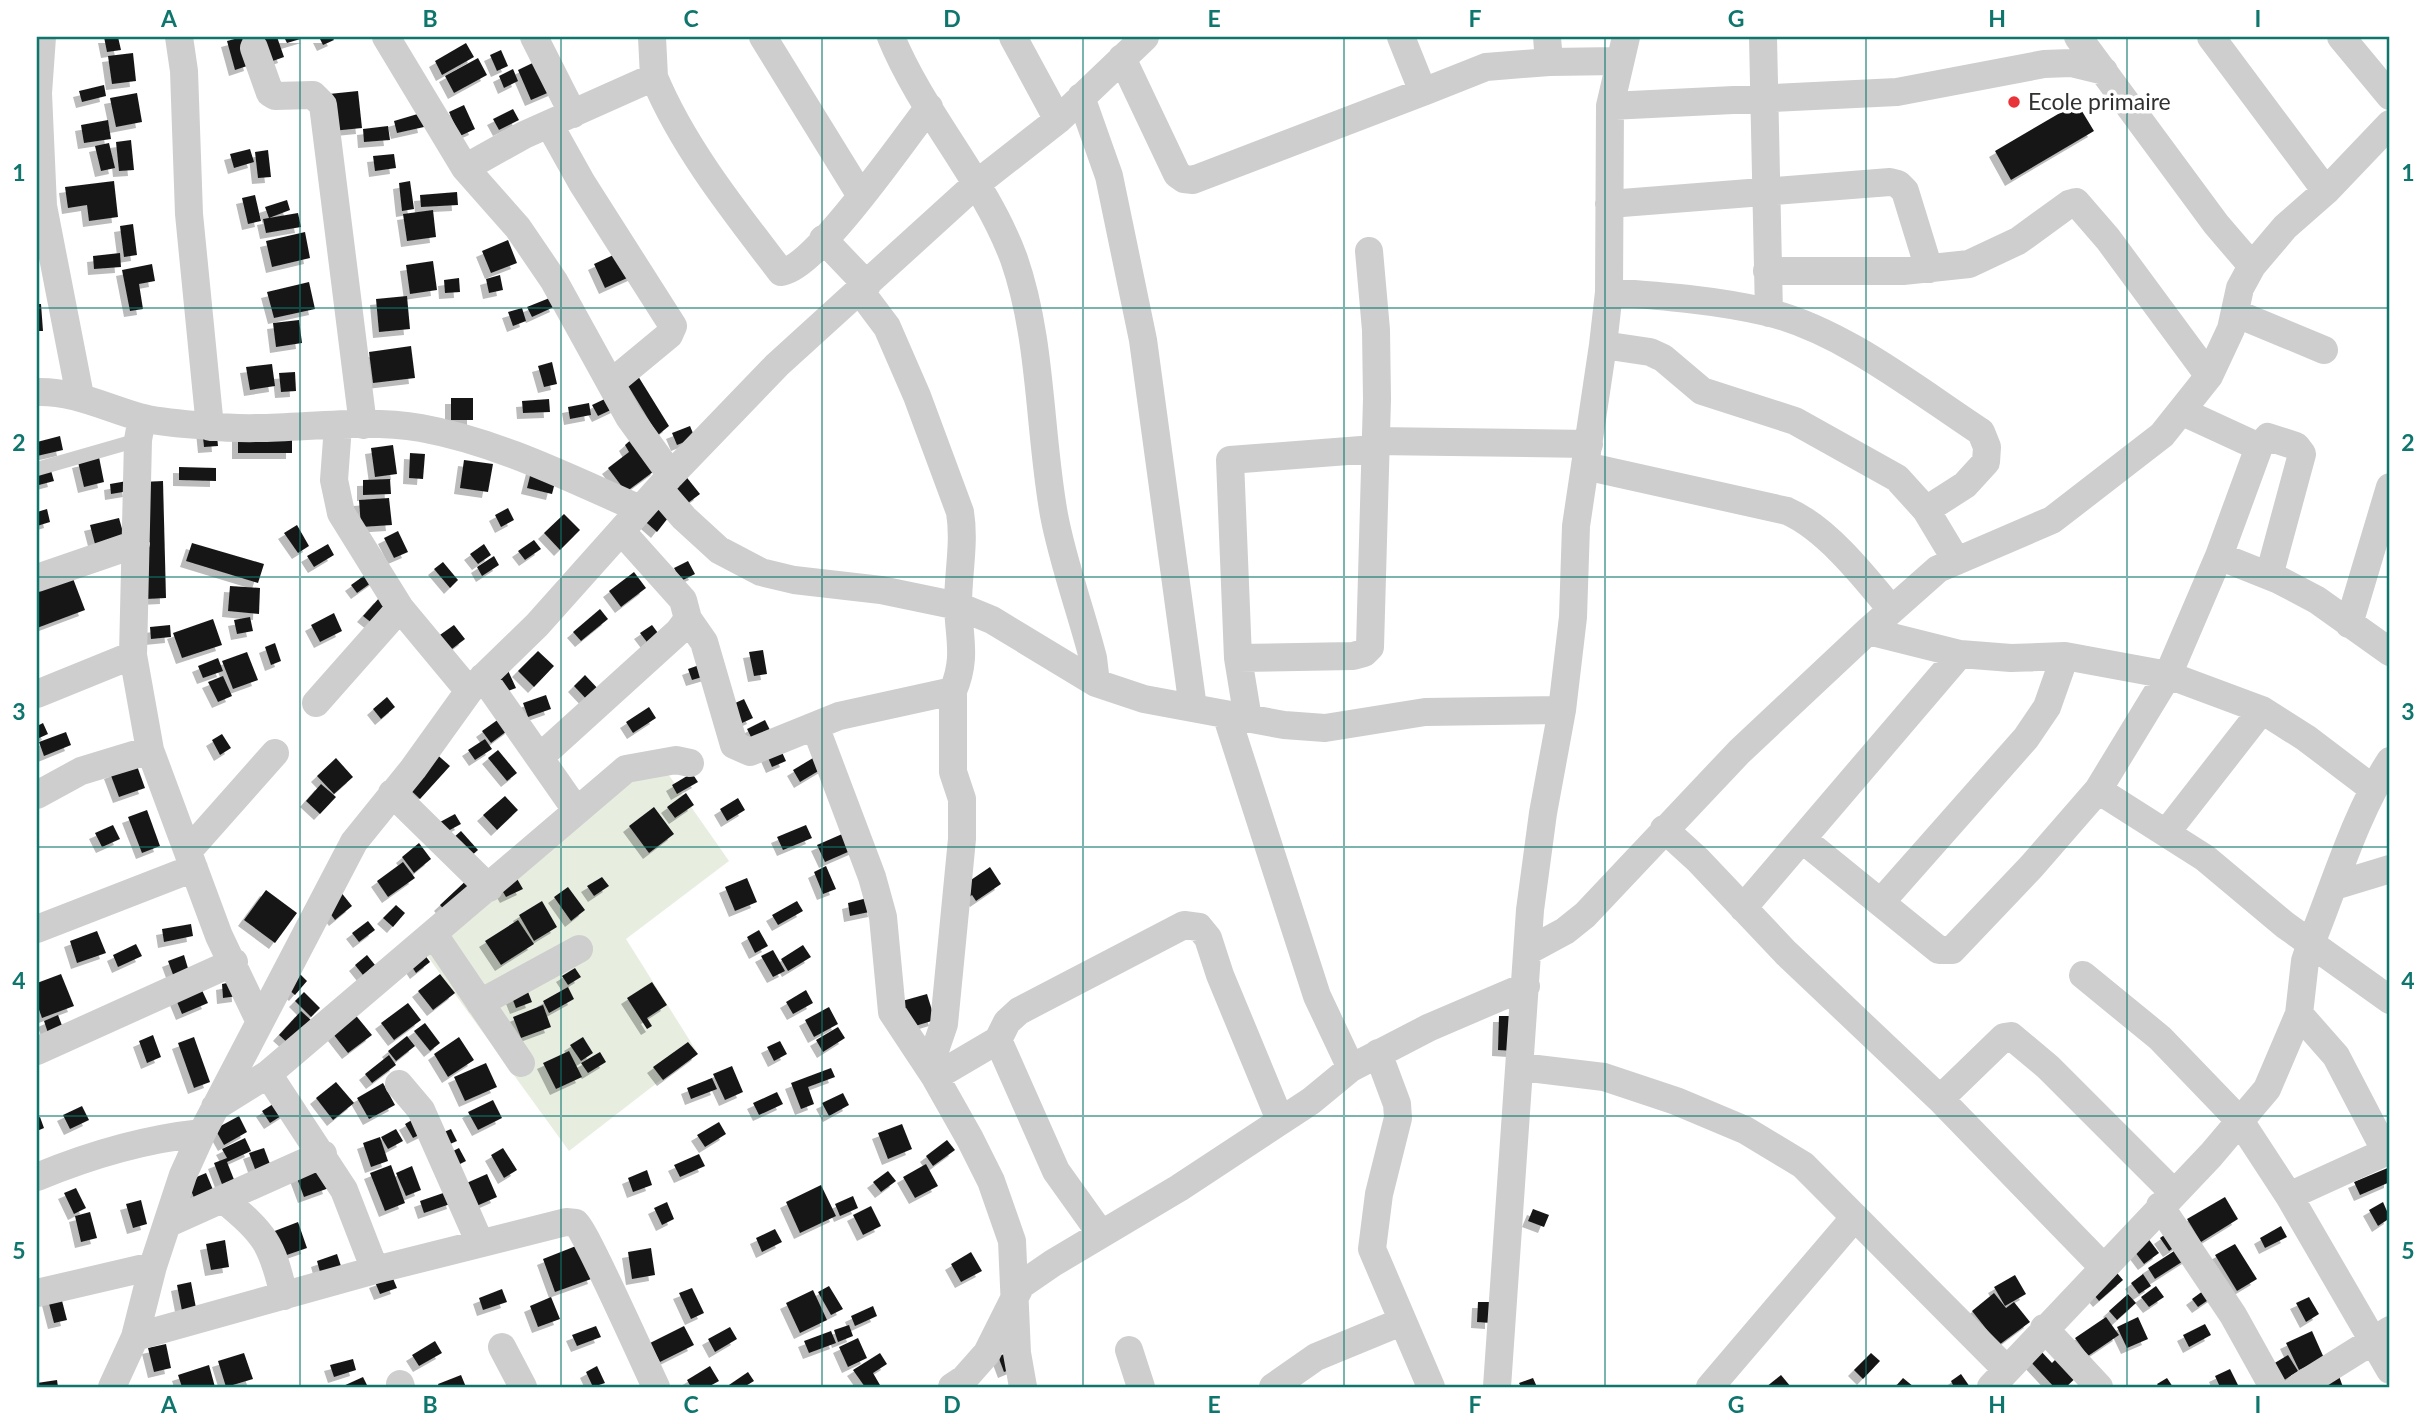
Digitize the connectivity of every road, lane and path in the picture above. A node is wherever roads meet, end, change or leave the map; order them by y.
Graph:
1 (42, 37) edge
2 (179, 37) edge
3 (386, 37) edge
4 (534, 37) edge
5 (652, 37) edge
6 (763, 37) edge
7 (891, 37) edge
8 (1013, 37) edge
9 (1401, 37) edge
10 (1763, 37) edge
11 (2078, 37) edge
12 (2211, 37) edge
13 (2341, 37) edge
14 (1132, 44) edge
15 (254, 48) dead end
16 (1548, 49) edge
17 (1622, 49) edge
18 (2104, 71) junction
19 (654, 77) junction
20 (1423, 92) junction
21 (2390, 96) edge
22 (1081, 97) junction
23 (1762, 100) junction
24 (1610, 106) junction
25 (929, 107) junction
26 (561, 119) junction
27 (1058, 120) junction
28 (2387, 133) edge
29 (39, 146) edge
30 (465, 168) junction
31 (975, 185) junction
32 (1765, 190) junction
33 (2326, 191) junction
34 (861, 196) junction
35 (1609, 204) junction
36 (823, 239) junction
37 (1369, 251) dead end
38 (45, 255) edge
39 (2252, 266) junction
40 (1928, 269) junction
41 (1766, 271) junction
42 (864, 288) junction
43 (1609, 292) junction
44 (1769, 313) junction
45 (2235, 313) junction
46 (1603, 345) junction
47 (2324, 350) dead end
48 (2209, 376) junction
49 (611, 383) junction
50 (37, 392) edge
51 (80, 396) junction
52 (2183, 412) junction
53 (210, 426) junction
54 (351, 426) junction
55 (140, 429) junction
56 (1374, 445) junction
57 (2259, 447) junction
58 (1587, 455) junction
59 (37, 469) edge
60 (2390, 486) edge
61 (657, 491) junction
62 (1926, 510) junction
63 (623, 533) junction
64 (136, 544) junction
65 (2219, 556) junction
66 (1956, 560) junction
67 (2269, 576) junction
68 (37, 578) edge
69 (958, 606) junction
70 (400, 608) junction
71 (1891, 609) junction
72 (688, 619) junction
73 (2350, 624) junction
74 (1868, 631) junction
75 (2390, 652) edge
76 (1960, 654) junction
77 (133, 655) junction
78 (2065, 656) junction
79 (1238, 658) junction
80 (2168, 675) junction
81 (1096, 683) junction
82 (476, 684) junction
83 (953, 691) junction
84 (37, 694) edge
85 (316, 703) dead end
86 (1193, 708) junction
87 (1562, 710) junction
88 (2262, 710) junction
89 (1237, 716) junction
90 (815, 726) junction
91 (150, 750) junction
92 (275, 753) dead end
93 (540, 757) junction
94 (2390, 761) edge
95 (691, 763) dead end
96 (2372, 789) junction
97 (2098, 790) junction
98 (393, 793) junction
99 (37, 795) edge
100 (576, 810) junction
101 (1664, 830) junction
102 (2166, 833) junction
103 (1802, 839) junction
104 (192, 859) junction
105 (2390, 869) edge
106 (2334, 886) junction
107 (489, 888) junction
108 (1881, 902) junction
109 (1743, 908) junction
110 (37, 929) edge
111 (435, 936) junction
112 (2311, 943) junction
113 (579, 948) dead end
114 (1528, 951) junction
115 (234, 962) junction
116 (2083, 975) dead end
117 (1526, 986) junction
118 (2390, 1000) edge
119 (480, 1003) junction
120 (2299, 1014) junction
121 (259, 1020) junction
122 (998, 1040) junction
123 (37, 1051) edge
124 (1378, 1053) junction
125 (521, 1063) dead end
126 (1521, 1067) junction
127 (1351, 1068) junction
128 (932, 1073) junction
129 (268, 1074) junction
130 (399, 1084) dead end
131 (1940, 1099) junction
132 (215, 1107) junction
133 (1280, 1120) junction
134 (2240, 1121) junction
135 (202, 1133) junction
136 (2388, 1151) edge
137 (323, 1154) junction
138 (37, 1177) edge
139 (2288, 1196) junction
140 (223, 1199) junction
141 (2166, 1199) junction
142 (1855, 1217) junction
143 (169, 1223) junction
144 (1101, 1234) junction
145 (480, 1243) junction
146 (153, 1266) junction
147 (2104, 1268) junction
148 (375, 1270) junction
149 (37, 1293) edge
150 (284, 1296) junction
151 (1013, 1302) junction
152 (1401, 1322) junction
153 (2044, 1328) junction
154 (2381, 1336) edge
155 (135, 1337) junction
156 (502, 1348) dead end
157 (1129, 1350) dead end
158 (2390, 1370) edge
159 (1998, 1378) edge
160 (112, 1387) edge
161 (523, 1387) edge
162 (656, 1387) edge
163 (952, 1387) edge
164 (1023, 1387) edge
165 (1141, 1387) edge
166 (1273, 1387) edge
167 (1431, 1387) edge
168 (1497, 1387) edge
169 (1710, 1387) edge
170 (2099, 1387) edge
171 (2273, 1387) edge
172 (2299, 1387) edge

1 - 29 street
2 - 53 street
3 - 30 street
4 - 26 street
5 - 19 street
6 - 34 street
7 - 25 street
8 - 27 street
9 - 20 street
10 - 23 street
11 - 18 street
12 - 33 street
13 - 21 street
14 - 20 street
14 - 22 street
15 - 54 street
16 - 17 street
16 - 20 street
17 - 24 street
18 - 23 street
18 - 39 street
19 - 26 street
19 - 36 street
22 - 27 street
22 - 86 street
23 - 24 street
23 - 32 street
24 - 35 street
25 - 31 street
25 - 34 street
26 - 30 street
26 - 49 street
27 - 31 street
28 - 33 street
29 - 38 street
30 - 49 street
31 - 42 street
31 - 81 street
32 - 35 street
32 - 40 street
32 - 41 street
33 - 39 street
34 - 36 street
35 - 43 street
36 - 42 street
37 - 56 street
38 - 51 street
39 - 45 street
40 - 41 street
40 - 48 street
41 - 44 street
42 - 61 street
42 - 69 street
43 - 44 street
43 - 46 street
44 - 62 street
45 - 47 street
45 - 48 street
46 - 58 street
46 - 62 street
48 - 52 street
49 - 61 street
50 - 51 street
51 - 55 street
52 - 57 street
52 - 66 street
53 - 54 street
53 - 55 street
54 - 61 street
54 - 70 street
55 - 59 lane
55 - 64 street
56 - 58 street
56 - 79 street
56 - 79 street
57 - 65 street
57 - 67 street
58 - 71 street
58 - 87 street
60 - 73 street
61 - 63 street
61 - 69 street
62 - 66 street
63 - 72 street
63 - 82 street
64 - 68 street
64 - 77 street
65 - 67 street
65 - 80 street
66 - 71 street
67 - 73 street
69 - 81 street
69 - 83 street
70 - 82 street
70 - 85 street
71 - 74 street
72 - 90 street
72 - 93 street
73 - 75 street
74 - 76 street
74 - 101 street
76 - 78 street
76 - 103 street
77 - 84 street
77 - 91 street
78 - 80 street
78 - 108 street
79 - 89 street
80 - 88 street
80 - 97 street
81 - 86 street
82 - 93 street
82 - 98 street
83 - 90 street
83 - 128 street
86 - 89 street
87 - 89 street
87 - 114 street
88 - 96 street
88 - 102 street
89 - 127 street
90 - 128 street
91 - 99 street
91 - 104 street
92 - 104 street
93 - 100 street
94 - 96 street
95 - 100 street
96 - 106 street
97 - 102 street
97 - 108 street
98 - 107 street
98 - 121 street
100 - 107 street
101 - 109 street
101 - 114 street
102 - 112 street
103 - 108 street
103 - 109 street
104 - 110 street
104 - 115 street
105 - 106 street
106 - 112 street
107 - 111 street
109 - 131 street
111 - 119 street
111 - 129 street
112 - 118 street
112 - 120 street
113 - 119 street
114 - 117 street
115 - 121 street
115 - 123 street
116 - 134 street
117 - 124 street
117 - 126 street
119 - 125 street
120 - 134 street
120 - 136 street
121 - 132 street
122 - 128 street
122 - 133 street
122 - 144 street
124 - 127 street
124 - 152 street
126 - 142 street
126 - 168 street
127 - 133 street
128 - 151 street
129 - 132 street
129 - 137 street
130 - 145 street
131 - 141 street
131 - 147 street
132 - 135 street
133 - 144 street
134 - 139 street
134 - 141 street
135 - 138 street
135 - 143 street
136 - 139 street
137 - 140 street
137 - 148 street
139 - 154 street
140 - 143 street
140 - 150 street
141 - 147 street
141 - 171 street
142 - 159 street
142 - 169 street
143 - 146 street
144 - 151 street
145 - 148 street
145 - 162 street
146 - 149 street
146 - 155 street
147 - 153 street
148 - 150 street
150 - 155 street
151 - 163 street
151 - 164 street
152 - 166 street
152 - 167 street
153 - 159 street
153 - 170 street
154 - 158 street
154 - 172 street
155 - 160 street
156 - 161 street
157 - 165 street

